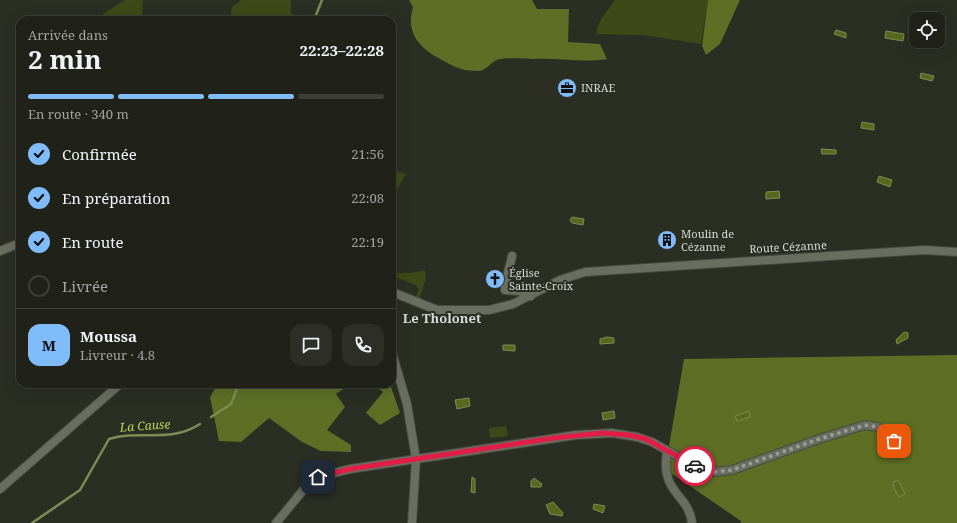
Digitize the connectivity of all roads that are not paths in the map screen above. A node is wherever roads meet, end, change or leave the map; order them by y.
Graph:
1 (16, 245) edge
2 (0, 251) edge
3 (957, 252) edge
4 (512, 256) dead end
5 (396, 294) edge
6 (531, 296) junction
7 (396, 367) edge
8 (115, 388) edge
9 (905, 451) dead end
10 (668, 452) junction
11 (416, 459) junction
12 (0, 489) edge
13 (276, 523) edge
14 (412, 523) edge
15 (692, 523) edge

1 - 2 street
3 - 6 street, Route Cézanne
4 - 6 street
5 - 6 street, Route Cézanne
7 - 11 street
8 - 12 street
9 - 10 street
10 - 11 street
10 - 15 street
11 - 13 street
11 - 14 street

